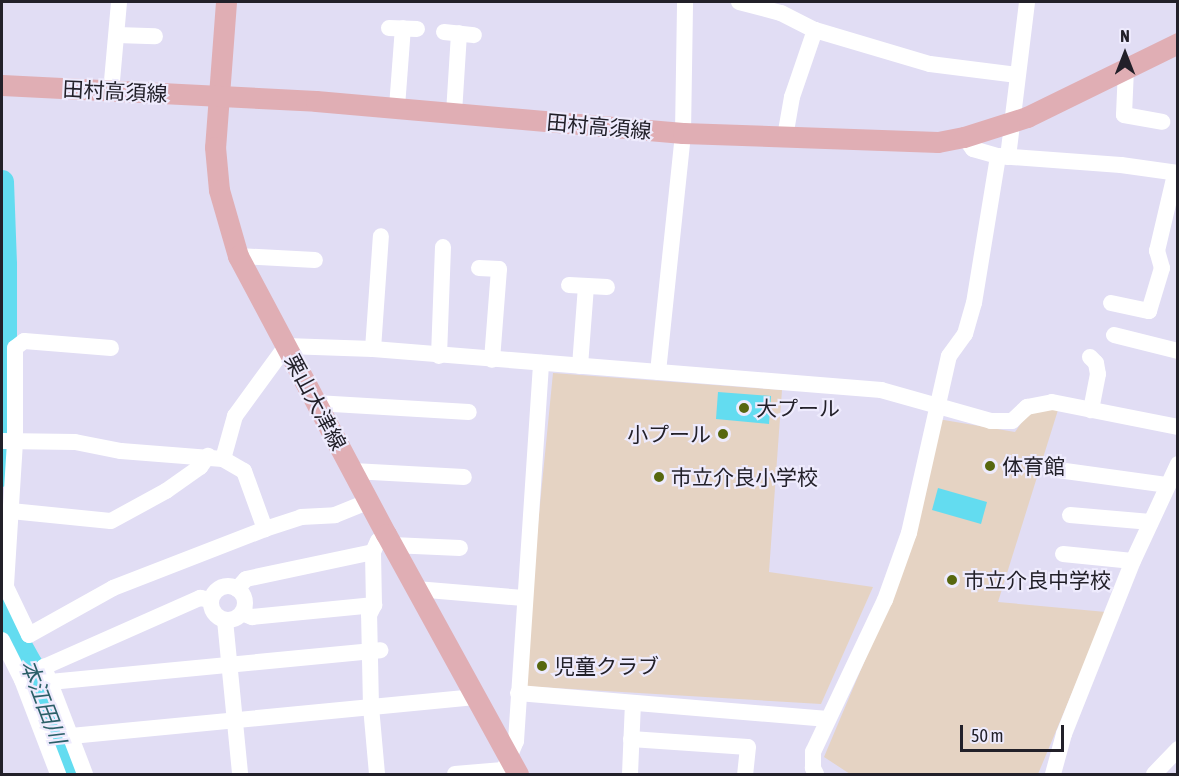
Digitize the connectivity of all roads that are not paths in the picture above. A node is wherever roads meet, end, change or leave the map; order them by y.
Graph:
1 (119, 2) edge
2 (226, 2) edge
3 (685, 2) edge
4 (739, 2) edge
5 (1027, 2) edge
6 (783, 7) edge
7 (403, 28) dead end
8 (815, 30) junction
9 (117, 34) junction
10 (459, 34) dead end
11 (155, 36) dead end
12 (1178, 43) edge
13 (1126, 69) junction
14 (1017, 75) junction
15 (2, 85) edge
16 (111, 92) junction
17 (219, 96) junction
18 (397, 107) junction
19 (454, 113) junction
20 (1012, 122) junction
21 (1162, 122) dead end
22 (683, 133) junction
23 (785, 137) junction
24 (964, 137) junction
25 (1003, 157) junction
26 (1176, 173) edge
27 (381, 236) dead end
28 (443, 247) dead end
29 (238, 256) junction
30 (315, 261) dead end
31 (480, 268) dead end
32 (569, 285) dead end
33 (586, 286) junction
34 (607, 287) dead end
35 (1111, 303) dead end
36 (1114, 336) dead end
37 (286, 346) junction
38 (111, 348) dead end
39 (373, 349) junction
40 (1178, 351) edge
41 (438, 356) junction
42 (1090, 357) dead end
43 (492, 360) junction
44 (541, 363) junction
45 (580, 366) junction
46 (658, 372) junction
47 (316, 403) junction
48 (936, 405) junction
49 (1091, 410) junction
50 (469, 412) dead end
51 (1178, 426) edge
52 (8, 442) edge
53 (215, 458) junction
54 (1177, 465) edge
55 (1058, 470) dead end
56 (353, 471) junction
57 (464, 477) dead end
58 (1168, 485) junction
59 (370, 501) junction
60 (11, 511) junction
61 (1070, 514) dead end
62 (1151, 522) junction
63 (265, 529) junction
64 (384, 544) junction
65 (460, 548) dead end
66 (1063, 554) dead end
67 (1133, 561) junction
68 (237, 589) junction
69 (416, 589) junction
70 (525, 598) junction
71 (212, 600) junction
72 (374, 605) junction
73 (242, 613) junction
74 (225, 620) junction
75 (2, 640) edge
76 (375, 651) junction
77 (230, 665) junction
78 (50, 682) junction
79 (518, 693) junction
80 (475, 697) junction
81 (633, 704) junction
82 (376, 706) junction
83 (828, 719) junction
84 (235, 720) junction
85 (70, 736) junction
86 (631, 739) junction
87 (1178, 749) edge
88 (508, 769) edge
89 (58, 774) edge
90 (85, 774) edge
91 (240, 774) edge
92 (377, 774) edge
93 (388, 774) edge
94 (455, 774) edge
95 (630, 774) edge
96 (745, 774) edge
97 (816, 774) edge
98 (1053, 774) edge
99 (1154, 774) edge

1 - 9 street
2 - 17 main road, 栗山大津線
3 - 22 street
4 - 6 street
5 - 14 street
6 - 8 street
7 - 18 street
8 - 14 street
8 - 23 street
9 - 11 street
9 - 16 street
10 - 19 street
12 - 13 main road, 田村高須線
13 - 20 main road, 田村高須線
13 - 21 street
14 - 20 street
15 - 16 main road, 田村高須線
16 - 17 main road, 田村高須線
17 - 18 main road, 田村高須線
17 - 29 main road, 栗山大津線
18 - 19 main road, 田村高須線
19 - 22 main road, 田村高須線
20 - 24 main road, 田村高須線
20 - 25 street
22 - 23 main road, 田村高須線
22 - 46 street
23 - 24 main road, 田村高須線
24 - 25 street
25 - 26 street
25 - 48 street
26 - 35 street
27 - 39 street
28 - 41 street
29 - 30 street
29 - 37 main road, 栗山大津線
31 - 43 street
32 - 33 street
33 - 34 street
33 - 45 street
36 - 40 street
37 - 39 street
37 - 47 main road, 栗山大津線
37 - 53 street
38 - 52 street
39 - 41 street
41 - 43 street
42 - 49 street
43 - 44 street
44 - 45 street
44 - 70 street
45 - 46 street
46 - 48 street
47 - 50 street
47 - 56 main road, 栗山大津線
48 - 49 street
48 - 83 street
49 - 51 street
52 - 53 street
52 - 60 street
53 - 60 street
53 - 63 street
54 - 58 street
55 - 58 street
56 - 57 street
56 - 59 main road, 栗山大津線
58 - 62 street
59 - 63 street
59 - 64 main road, 栗山大津線
60 - 63 street
61 - 62 street
62 - 67 street
64 - 65 street
64 - 68 street
64 - 69 main road, 栗山大津線
64 - 72 street
66 - 67 street
67 - 98 street
68 - 71 street
68 - 73 street
69 - 70 street
69 - 80 main road, 栗山大津線
70 - 79 street
71 - 74 street
71 - 78 street
72 - 73 street
72 - 76 street
73 - 74 street
74 - 77 street
75 - 89 street
76 - 77 street
76 - 82 street
77 - 78 street
77 - 84 street
78 - 85 street
79 - 81 street
79 - 88 street
80 - 82 street
80 - 88 main road, 栗山大津線
81 - 83 street
81 - 86 street
82 - 84 street
82 - 92 street
82 - 93 street
83 - 97 street
84 - 85 street
84 - 91 street
85 - 90 street
86 - 95 street
86 - 96 street
87 - 99 street
88 - 94 street

